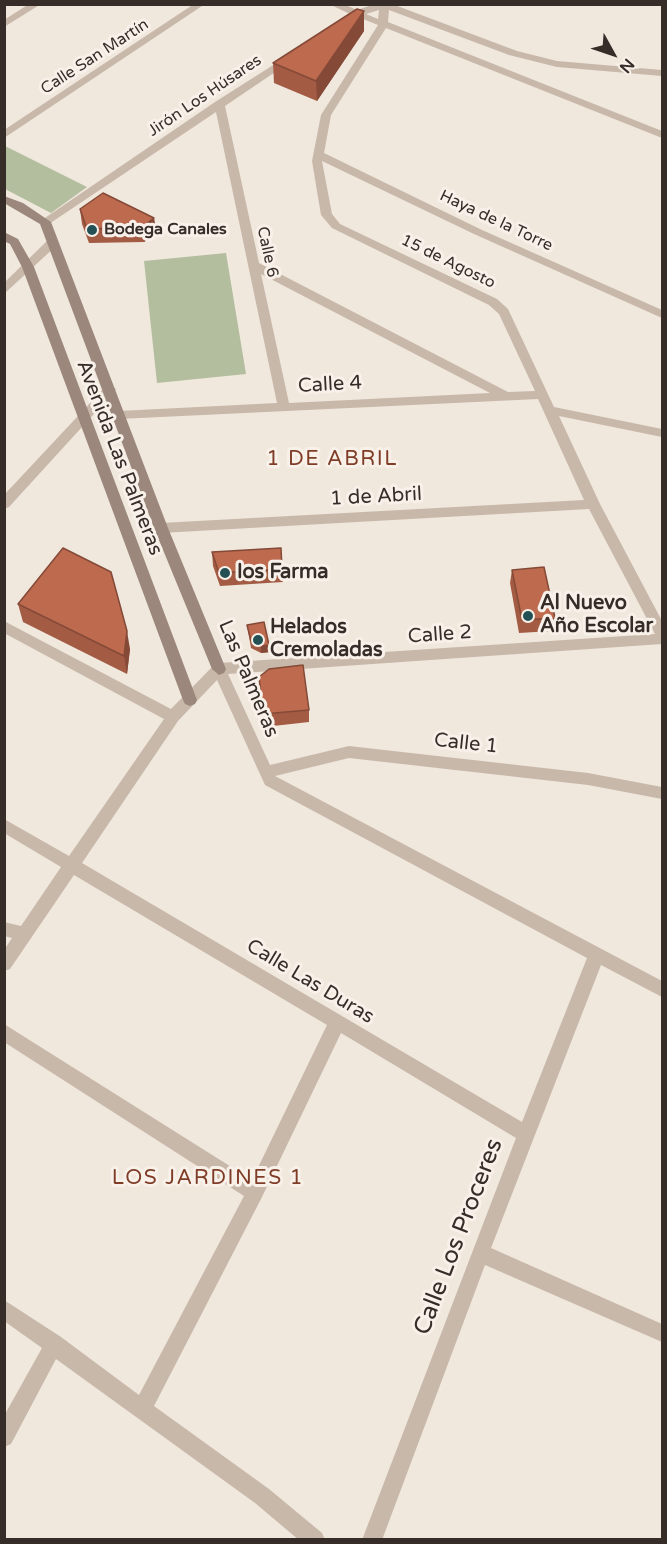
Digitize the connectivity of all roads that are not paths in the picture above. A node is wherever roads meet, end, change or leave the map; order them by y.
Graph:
1 (37, 4) edge
2 (201, 4) edge
3 (333, 4) edge
4 (384, 5) edge
5 (356, 14) junction
6 (4, 24) edge
7 (382, 25) junction
8 (336, 27) edge
9 (297, 53) edge
10 (663, 73) edge
11 (219, 105) junction
12 (4, 135) edge
13 (663, 135) edge
14 (318, 154) junction
15 (4, 199) edge
16 (45, 222) junction
17 (4, 235) edge
18 (53, 242) junction
19 (253, 265) junction
20 (28, 267) junction
21 (4, 290) edge
22 (663, 314) edge
23 (110, 389) junction
24 (542, 395) junction
25 (505, 396) junction
26 (284, 407) junction
27 (549, 411) junction
28 (119, 415) junction
29 (82, 419) junction
30 (663, 432) edge
31 (4, 504) edge
32 (593, 504) junction
33 (161, 528) junction
34 (4, 626) edge
35 (663, 633) edge
36 (663, 639) edge
37 (219, 669) junction
38 (190, 700) junction
39 (173, 717) junction
40 (265, 772) junction
41 (663, 793) edge
42 (4, 825) edge
43 (72, 866) junction
44 (4, 929) edge
45 (25, 934) junction
46 (597, 954) junction
47 (4, 964) edge
48 (663, 989) edge
49 (338, 1023) junction
50 (4, 1032) edge
51 (526, 1134) junction
52 (255, 1192) junction
53 (480, 1253) junction
54 (4, 1309) edge
55 (663, 1333) edge
56 (54, 1344) junction
57 (142, 1408) junction
58 (4, 1437) edge
59 (315, 1539) edge
60 (372, 1539) edge

1 - 6 street
2 - 12 street, Calle San Martín
3 - 5 street
4 - 5 street
4 - 7 street, 15 de Agosto
4 - 10 street
5 - 7 street
5 - 8 street
7 - 13 street
7 - 14 street, 15 de Agosto
9 - 11 street, Jirón Los Húsares
11 - 16 street, Jirón Los Húsares
11 - 19 street, Calle 6
14 - 22 street, Haya de la Torre
14 - 24 street, 15 de Agosto
15 - 16 street
16 - 18 street, Las Palmeras
17 - 20 street, Avenida Las Palmeras
18 - 20 street
18 - 23 street, Las Palmeras
19 - 25 street
19 - 26 street, Calle 6
20 - 21 street
20 - 29 street, Avenida Las Palmeras
23 - 28 street, Las Palmeras
23 - 29 street
24 - 25 street, Calle 4
24 - 27 street, 15 de Agosto
25 - 26 street, Calle 4
26 - 28 street, Calle 4
27 - 30 street
27 - 32 street, 15 de Agosto
28 - 33 street, Las Palmeras
29 - 31 street
29 - 38 street, Avenida Las Palmeras
32 - 33 street, 1 de Abril
32 - 35 street, 15 de Agosto
33 - 37 street, Las Palmeras
34 - 39 street
36 - 37 street, Calle 2
37 - 38 street
37 - 40 street, Las Palmeras
38 - 39 street
39 - 43 street
40 - 41 street, Calle 1
40 - 46 street, Las Palmeras
42 - 43 street, Calle Las Duras
43 - 45 street
43 - 49 street, Calle Las Duras
44 - 45 street
45 - 47 street
46 - 48 street, Las Palmeras
46 - 51 street, Calle Los Proceres
49 - 51 street, Calle Las Duras
49 - 52 street
50 - 52 street
51 - 53 street, Calle Los Proceres
52 - 57 street
53 - 55 street
53 - 60 street, Calle Los Proceres
54 - 56 street
56 - 57 street
56 - 58 street
57 - 59 street

